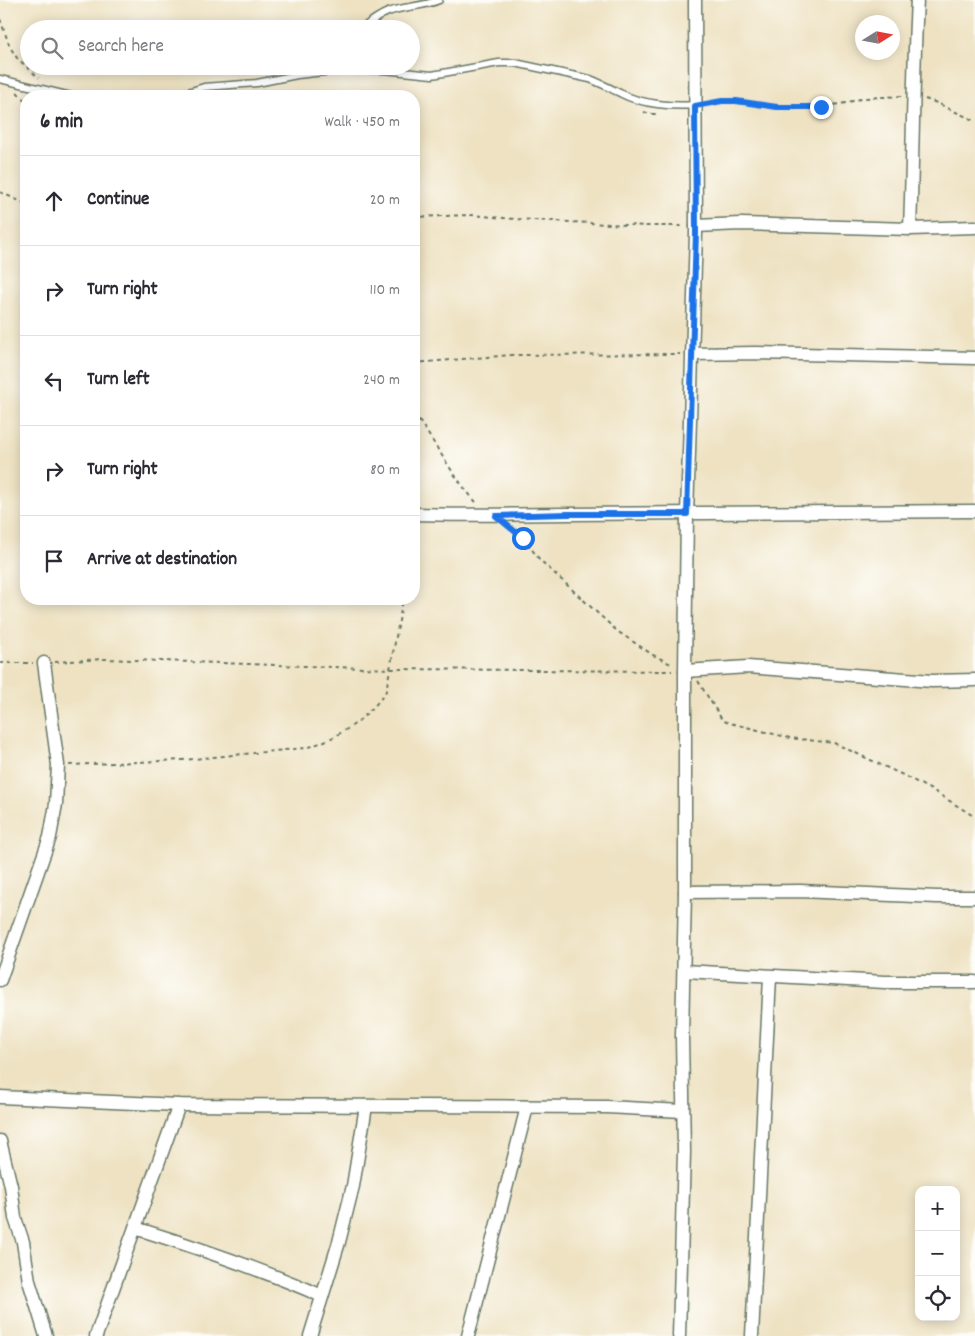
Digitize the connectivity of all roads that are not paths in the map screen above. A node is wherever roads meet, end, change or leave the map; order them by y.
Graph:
1 (439, 0) edge
2 (695, 0) edge
3 (917, 0) edge
4 (372, 20) edge
5 (420, 74) edge
6 (303, 75) edge
7 (0, 79) edge
8 (46, 90) edge
9 (194, 90) edge
10 (695, 106) junction
11 (696, 226) junction
12 (975, 227) edge
13 (910, 229) junction
14 (692, 354) junction
15 (975, 358) edge
16 (975, 510) edge
17 (420, 514) edge
18 (687, 514) junction
19 (44, 663) road end
20 (684, 671) junction
21 (975, 680) edge
22 (685, 892) junction
23 (975, 897) edge
24 (684, 971) junction
25 (770, 977) junction
26 (0, 980) edge
27 (975, 982) edge
28 (0, 1097) edge
29 (179, 1105) junction
30 (366, 1106) junction
31 (527, 1107) junction
32 (682, 1111) junction
33 (0, 1142) edge
34 (135, 1228) junction
35 (322, 1296) junction
36 (46, 1336) edge
37 (96, 1336) edge
38 (310, 1336) edge
39 (468, 1336) edge
40 (678, 1336) edge
41 (752, 1336) edge

1 - 4 lane
2 - 10 street
3 - 13 street
5 - 10 lane
6 - 9 lane
7 - 8 lane
10 - 11 street
11 - 13 street
11 - 14 street
12 - 13 street
14 - 15 street
14 - 18 street
16 - 18 street
17 - 18 street
18 - 20 street
19 - 26 street
20 - 21 street
20 - 22 street
22 - 23 street
22 - 24 street
24 - 25 street
24 - 32 street
25 - 27 street
25 - 41 street
28 - 29 street
29 - 30 street
29 - 34 street
30 - 31 street
30 - 35 street
31 - 32 street
31 - 39 street
32 - 40 street
33 - 36 street
34 - 35 street
34 - 37 street
35 - 38 street

